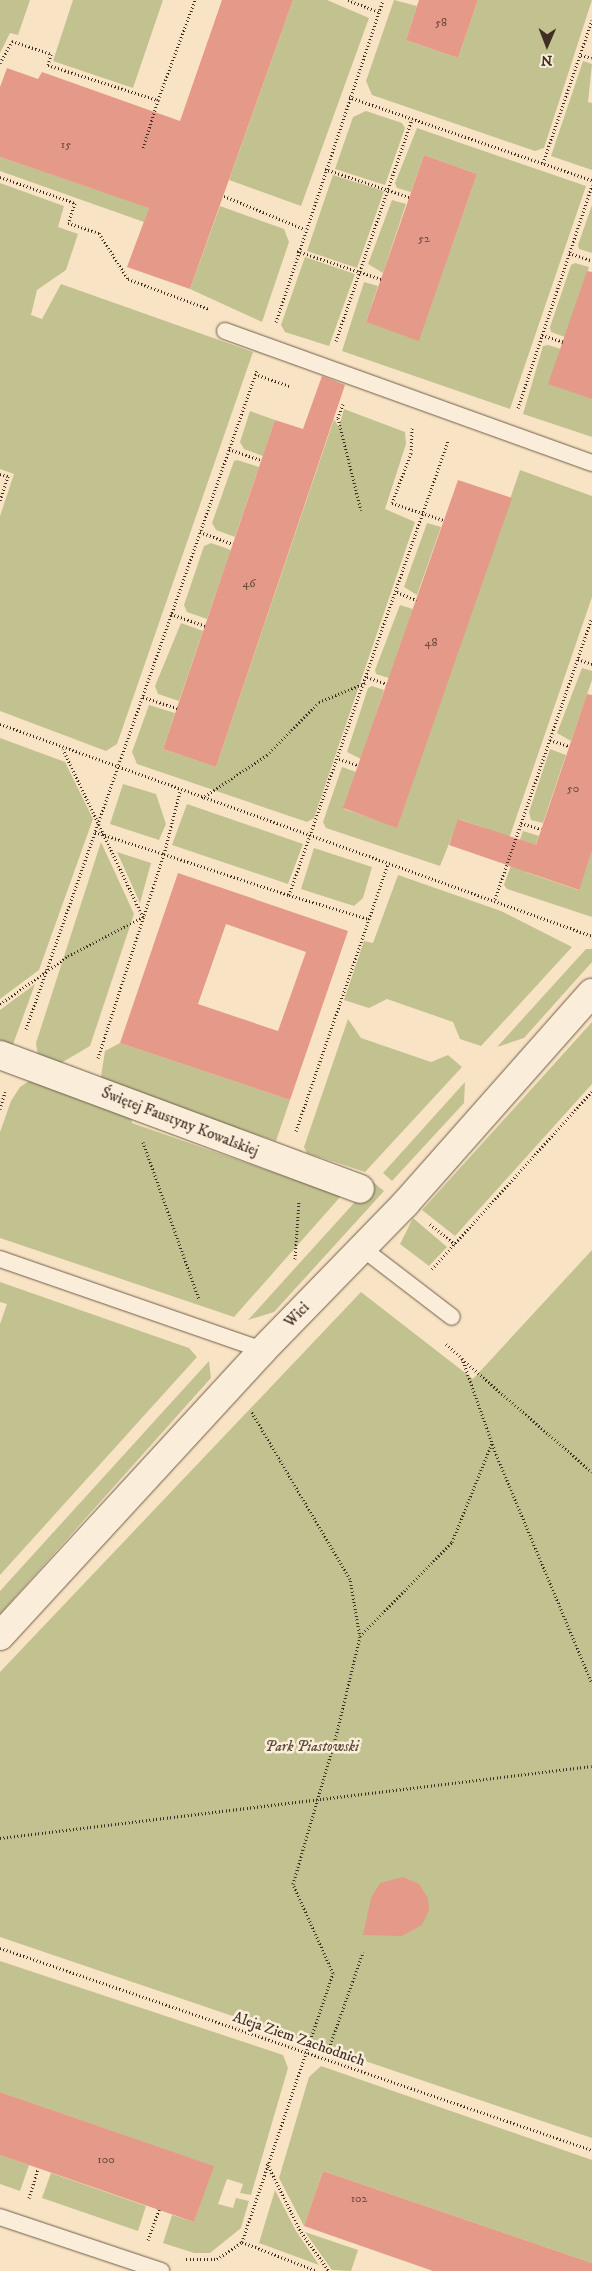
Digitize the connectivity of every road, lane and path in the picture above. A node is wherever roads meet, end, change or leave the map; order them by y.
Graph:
1 (195, 0) edge
2 (348, 0) edge
3 (383, 0) edge
4 (379, 12) junction
5 (592, 20) edge
6 (581, 55) junction
7 (592, 58) edge
8 (0, 63) edge
9 (349, 97) junction
10 (158, 100) junction
11 (412, 119) junction
12 (142, 148) dead end
13 (543, 163) junction
14 (324, 169) junction
15 (0, 177) edge
16 (592, 180) edge
17 (592, 185) edge
18 (388, 189) junction
19 (224, 196) dead end
20 (409, 197) dead end
21 (304, 229) junction
22 (297, 251) junction
23 (570, 253) junction
24 (591, 260) edge
25 (359, 272) junction
26 (381, 279) dead end
27 (211, 310) dead end
28 (225, 331) dead end
29 (542, 335) junction
30 (563, 342) dead end
31 (267, 347) junction
32 (327, 368) junction
33 (343, 404) dead end
34 (457, 415) junction
35 (515, 416) dead end
36 (412, 428) dead end
37 (229, 449) junction
38 (261, 460) dead end
39 (592, 463) edge
40 (0, 474) edge
41 (0, 500) edge
42 (361, 510) dead end
43 (423, 514) junction
44 (444, 520) dead end
45 (200, 532) junction
46 (233, 544) dead end
47 (396, 592) junction
48 (416, 600) dead end
49 (172, 614) junction
50 (592, 618) edge
51 (205, 626) dead end
52 (578, 659) junction
53 (592, 664) edge
54 (367, 677) junction
55 (365, 683) junction
56 (387, 684) dead end
57 (143, 697) junction
58 (176, 708) dead end
59 (0, 724) edge
60 (550, 740) junction
61 (570, 746) dead end
62 (63, 748) junction
63 (339, 760) junction
64 (358, 765) dead end
65 (118, 769) junction
66 (180, 790) junction
67 (201, 798) junction
68 (98, 823) junction
69 (521, 823) junction
70 (541, 830) dead end
71 (95, 832) junction
72 (104, 834) junction
73 (312, 838) junction
74 (164, 854) junction
75 (388, 864) junction
76 (289, 894) junction
77 (494, 899) junction
78 (143, 917) junction
79 (370, 919) junction
80 (592, 936) edge
81 (47, 970) junction
82 (592, 993) edge
83 (0, 1004) edge
84 (8, 1057) edge
85 (88, 1087) junction
86 (592, 1091) edge
87 (134, 1105) junction
88 (294, 1165) junction
89 (360, 1189) dead end
90 (362, 1248) junction
91 (0, 1259) edge
92 (295, 1259) dead end
93 (415, 1286) junction
94 (452, 1317) dead end
95 (211, 1332) junction
96 (441, 1340) dead end
97 (263, 1350) junction
98 (462, 1358) junction
99 (250, 1408) dead end
100 (492, 1443) junction
101 (592, 1472) edge
102 (0, 1636) edge
103 (360, 1637) junction
104 (592, 1684) edge
105 (592, 1766) edge
106 (318, 1798) junction
107 (0, 1838) edge
108 (0, 1948) edge
109 (363, 1952) dead end
110 (328, 2051) dead end
111 (304, 2052) junction
112 (592, 2150) edge
113 (266, 2162) junction
114 (38, 2168) dead end
115 (27, 2203) dead end
116 (159, 2210) dead end
117 (0, 2217) edge
118 (242, 2242) junction
119 (154, 2248) dead end
120 (178, 2256) dead end
121 (161, 2271) edge
122 (317, 2271) edge
123 (329, 2271) edge

1 - 10 path
2 - 4 path
3 - 4 path
4 - 9 path
5 - 6 path
6 - 7 path
6 - 13 path
8 - 10 path
9 - 11 path
9 - 14 path
10 - 12 path
11 - 13 path
11 - 18 path
13 - 16 path
14 - 18 path
14 - 21 path
15 - 27 path
17 - 23 path
18 - 20 path
18 - 25 path
19 - 21 path
21 - 22 path
22 - 25 path
22 - 31 path
23 - 24 path
23 - 29 path
25 - 26 path
25 - 32 path
28 - 31 lane
29 - 30 path
29 - 35 path
31 - 32 lane
31 - 37 path
32 - 34 lane
33 - 42 path
34 - 39 lane
34 - 43 path
36 - 43 path
37 - 38 path
37 - 45 path
40 - 41 path
43 - 44 path
43 - 47 path
45 - 46 path
45 - 49 path
47 - 48 path
47 - 54 path
49 - 51 path
49 - 57 path
50 - 52 path
52 - 53 path
52 - 60 path
54 - 55 path
54 - 56 path
55 - 63 path
55 - 67 path
57 - 58 path
57 - 65 path
59 - 62 path
60 - 61 path
60 - 69 path
62 - 65 path
62 - 68 path
63 - 64 path
63 - 73 path
65 - 66 path
65 - 68 path
66 - 67 path
66 - 74 path
67 - 73 path
68 - 71 path
68 - 72 path
69 - 70 path
69 - 77 path
71 - 72 path
71 - 81 path
72 - 74 path
72 - 78 path
73 - 75 path
73 - 76 path
74 - 76 path
74 - 78 path
75 - 77 path
75 - 79 path
76 - 79 path
77 - 80 path
78 - 81 path
78 - 85 path
79 - 88 path
81 - 83 path
81 - 84 path
82 - 90 street, Wici
84 - 85 street, Świętej Faustyny Kowalskiej
85 - 87 street, Świętej Faustyny Kowalskiej
86 - 93 path
87 - 88 street, Świętej Faustyny Kowalskiej
87 - 95 path
88 - 89 street, Świętej Faustyny Kowalskiej
88 - 92 path
90 - 93 lane
90 - 97 street, Wici
91 - 95 lane
93 - 94 lane
95 - 97 lane
96 - 98 path
97 - 102 street, Wici
98 - 100 path
98 - 101 path
99 - 103 path
100 - 103 path
100 - 104 path
103 - 106 path
105 - 106 path
106 - 107 path
106 - 111 path
108 - 111 path, Aleja Ziem Zachodnich
109 - 110 path
111 - 112 path, Aleja Ziem Zachodnich
111 - 113 path
113 - 118 path
113 - 123 path
114 - 115 path
116 - 119 path
117 - 121 lane
118 - 120 path
118 - 122 path

